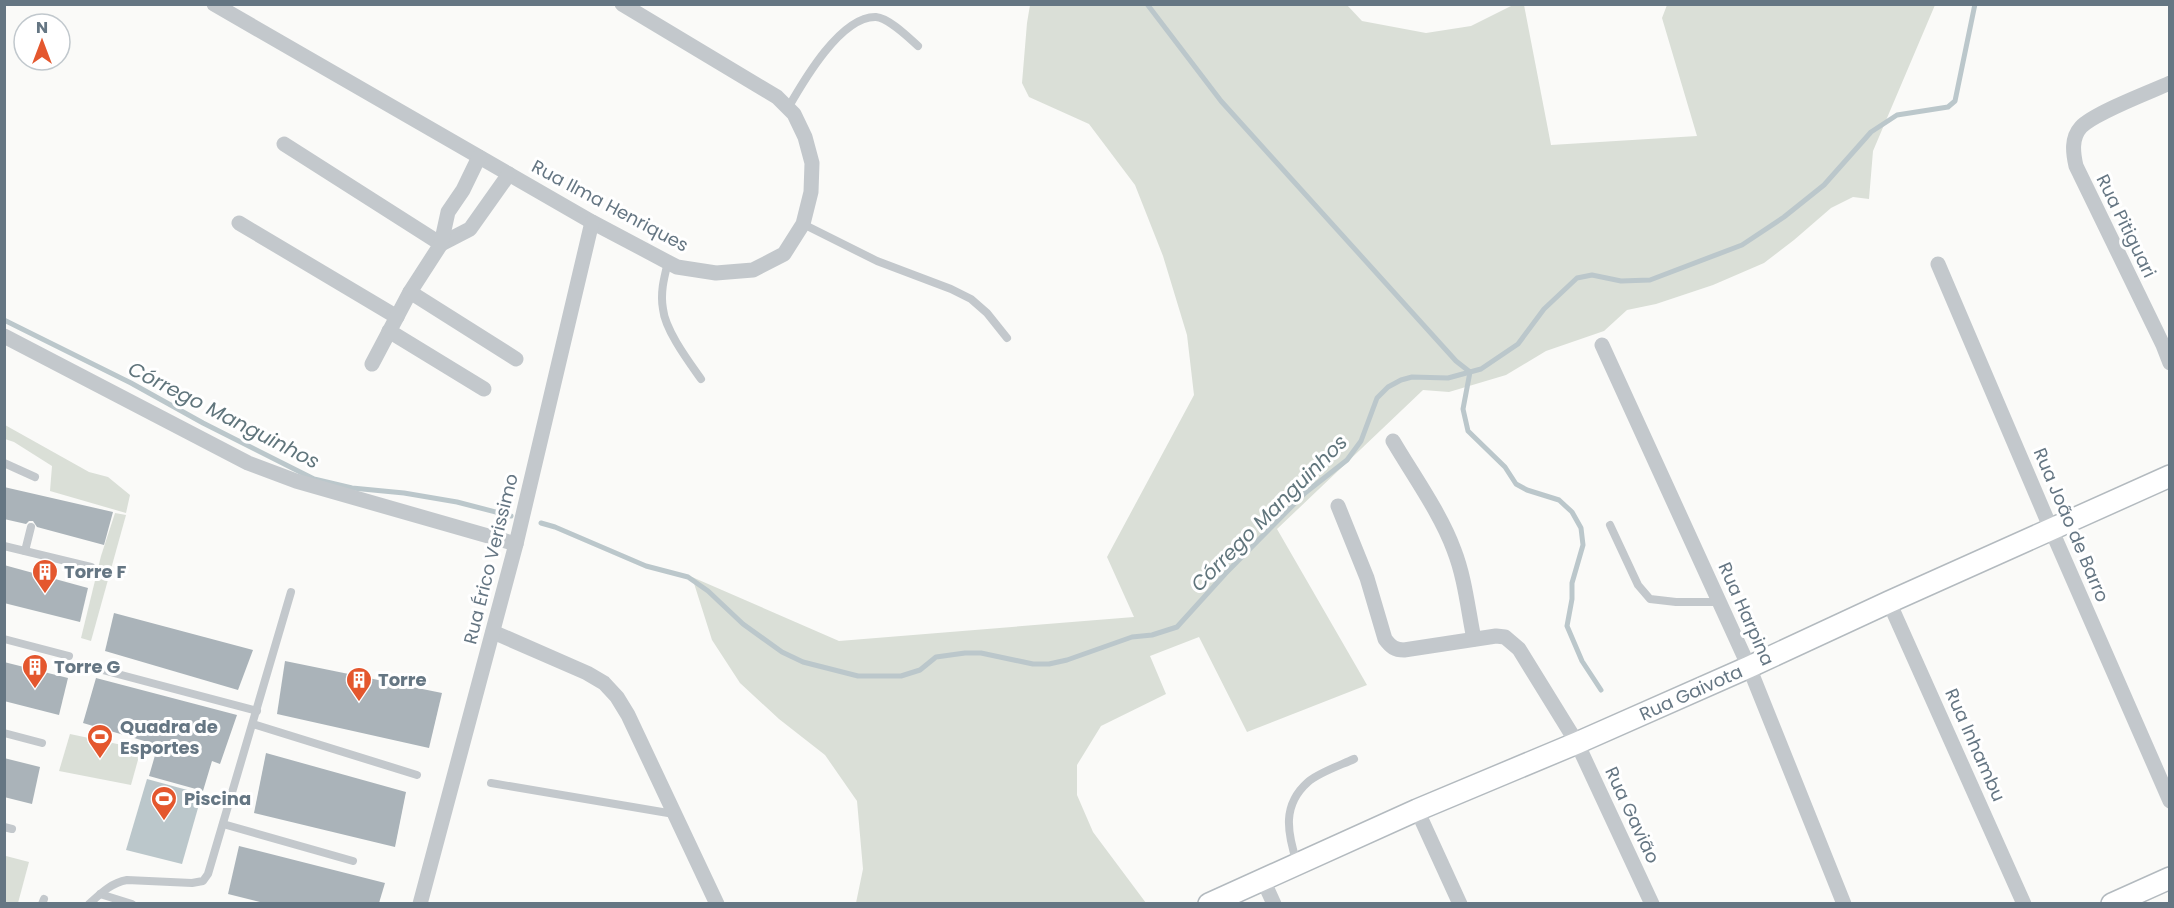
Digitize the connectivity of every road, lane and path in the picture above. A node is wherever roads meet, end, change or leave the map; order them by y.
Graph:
1 (214, 4) edge
2 (622, 4) edge
3 (918, 46) dead end
4 (2169, 83) edge
5 (788, 108) junction
6 (284, 144) dead end
7 (479, 157) junction
8 (509, 174) junction
9 (592, 222) junction
10 (239, 223) dead end
11 (803, 224) junction
12 (441, 244) junction
13 (668, 262) junction
14 (1938, 264) dead end
15 (410, 292) junction
16 (397, 317) junction
17 (389, 331) junction
18 (4, 336) edge
19 (1007, 338) dead end
20 (1602, 345) dead end
21 (516, 359) dead end
22 (2169, 363) edge
23 (372, 364) dead end
24 (701, 380) dead end
25 (484, 388) dead end
26 (1394, 441) dead end
27 (4, 463) edge
28 (2169, 476) edge
29 (35, 477) dead end
30 (1338, 506) dead end
31 (1610, 525) dead end
32 (31, 527) dead end
33 (2051, 529) junction
34 (517, 540) junction
35 (4, 546) edge
36 (25, 551) junction
37 (91, 567) dead end
38 (291, 592) dead end
39 (1719, 602) junction
40 (1889, 602) junction
41 (493, 632) junction
42 (4, 639) edge
43 (1474, 639) junction
44 (69, 656) dead end
45 (1749, 667) junction
46 (95, 668) dead end
47 (257, 711) junction
48 (254, 724) junction
49 (4, 733) edge
50 (42, 743) dead end
51 (1577, 743) junction
52 (1354, 759) dead end
53 (417, 774) dead end
54 (491, 783) dead end
55 (2169, 801) edge
56 (1417, 810) junction
57 (675, 814) junction
58 (223, 824) junction
59 (353, 861) dead end
60 (1298, 864) junction
61 (2169, 878) edge
62 (1263, 880) junction
63 (100, 894) junction
64 (90, 903) edge
65 (132, 903) edge
66 (420, 903) edge
67 (717, 903) edge
68 (1209, 903) edge
69 (1274, 903) edge
70 (1460, 903) edge
71 (1652, 903) edge
72 (1844, 903) edge
73 (2024, 903) edge
74 (2112, 903) edge

1 - 7 street, Rua Ilma Henriques
2 - 5 street, Rua Ilma Henriques
3 - 5 lane
4 - 22 street, Rua Pitiguari
5 - 11 street, Rua Ilma Henriques
6 - 12 street
7 - 8 street, Rua Ilma Henriques
7 - 12 street
8 - 9 street, Rua Ilma Henriques
8 - 12 street
9 - 13 street, Rua Ilma Henriques
9 - 34 street, Rua Érico Verissimo
10 - 16 street
11 - 13 street, Rua Ilma Henriques
11 - 19 lane
12 - 15 street
13 - 24 lane
14 - 33 street, Rua João de Barro
15 - 16 street
15 - 21 street
16 - 17 street
17 - 23 street
17 - 25 street
18 - 34 street
20 - 39 street, Rua Harpina
26 - 43 street
27 - 29 lane
28 - 33 street, Rua Gaivota
30 - 43 street, Rua Gavião
31 - 39 lane
32 - 36 lane
33 - 40 street, Rua Gaivota
33 - 55 street, Rua João de Barro
34 - 41 street, Rua Érico Verissimo
35 - 36 lane
36 - 37 lane
38 - 47 lane
39 - 45 street, Rua Harpina
40 - 45 street, Rua Gaivota
40 - 73 street, Rua Inhambu
41 - 57 street
41 - 66 street, Rua Érico Verissimo
42 - 44 lane
43 - 51 street, Rua Gavião
45 - 51 street, Rua Gaivota
45 - 72 street, Rua Harpina
46 - 47 lane
47 - 48 lane
48 - 53 lane
48 - 58 lane
49 - 50 lane
51 - 56 street, Rua Gaivota
51 - 71 street, Rua Gavião
52 - 60 lane
54 - 57 lane
56 - 60 street, Rua Gaivota
56 - 70 street
57 - 67 street
58 - 59 lane
58 - 63 lane
60 - 62 street, Rua Gaivota
61 - 74 street
62 - 68 street, Rua Gaivota
62 - 69 street
63 - 64 lane
63 - 65 lane

